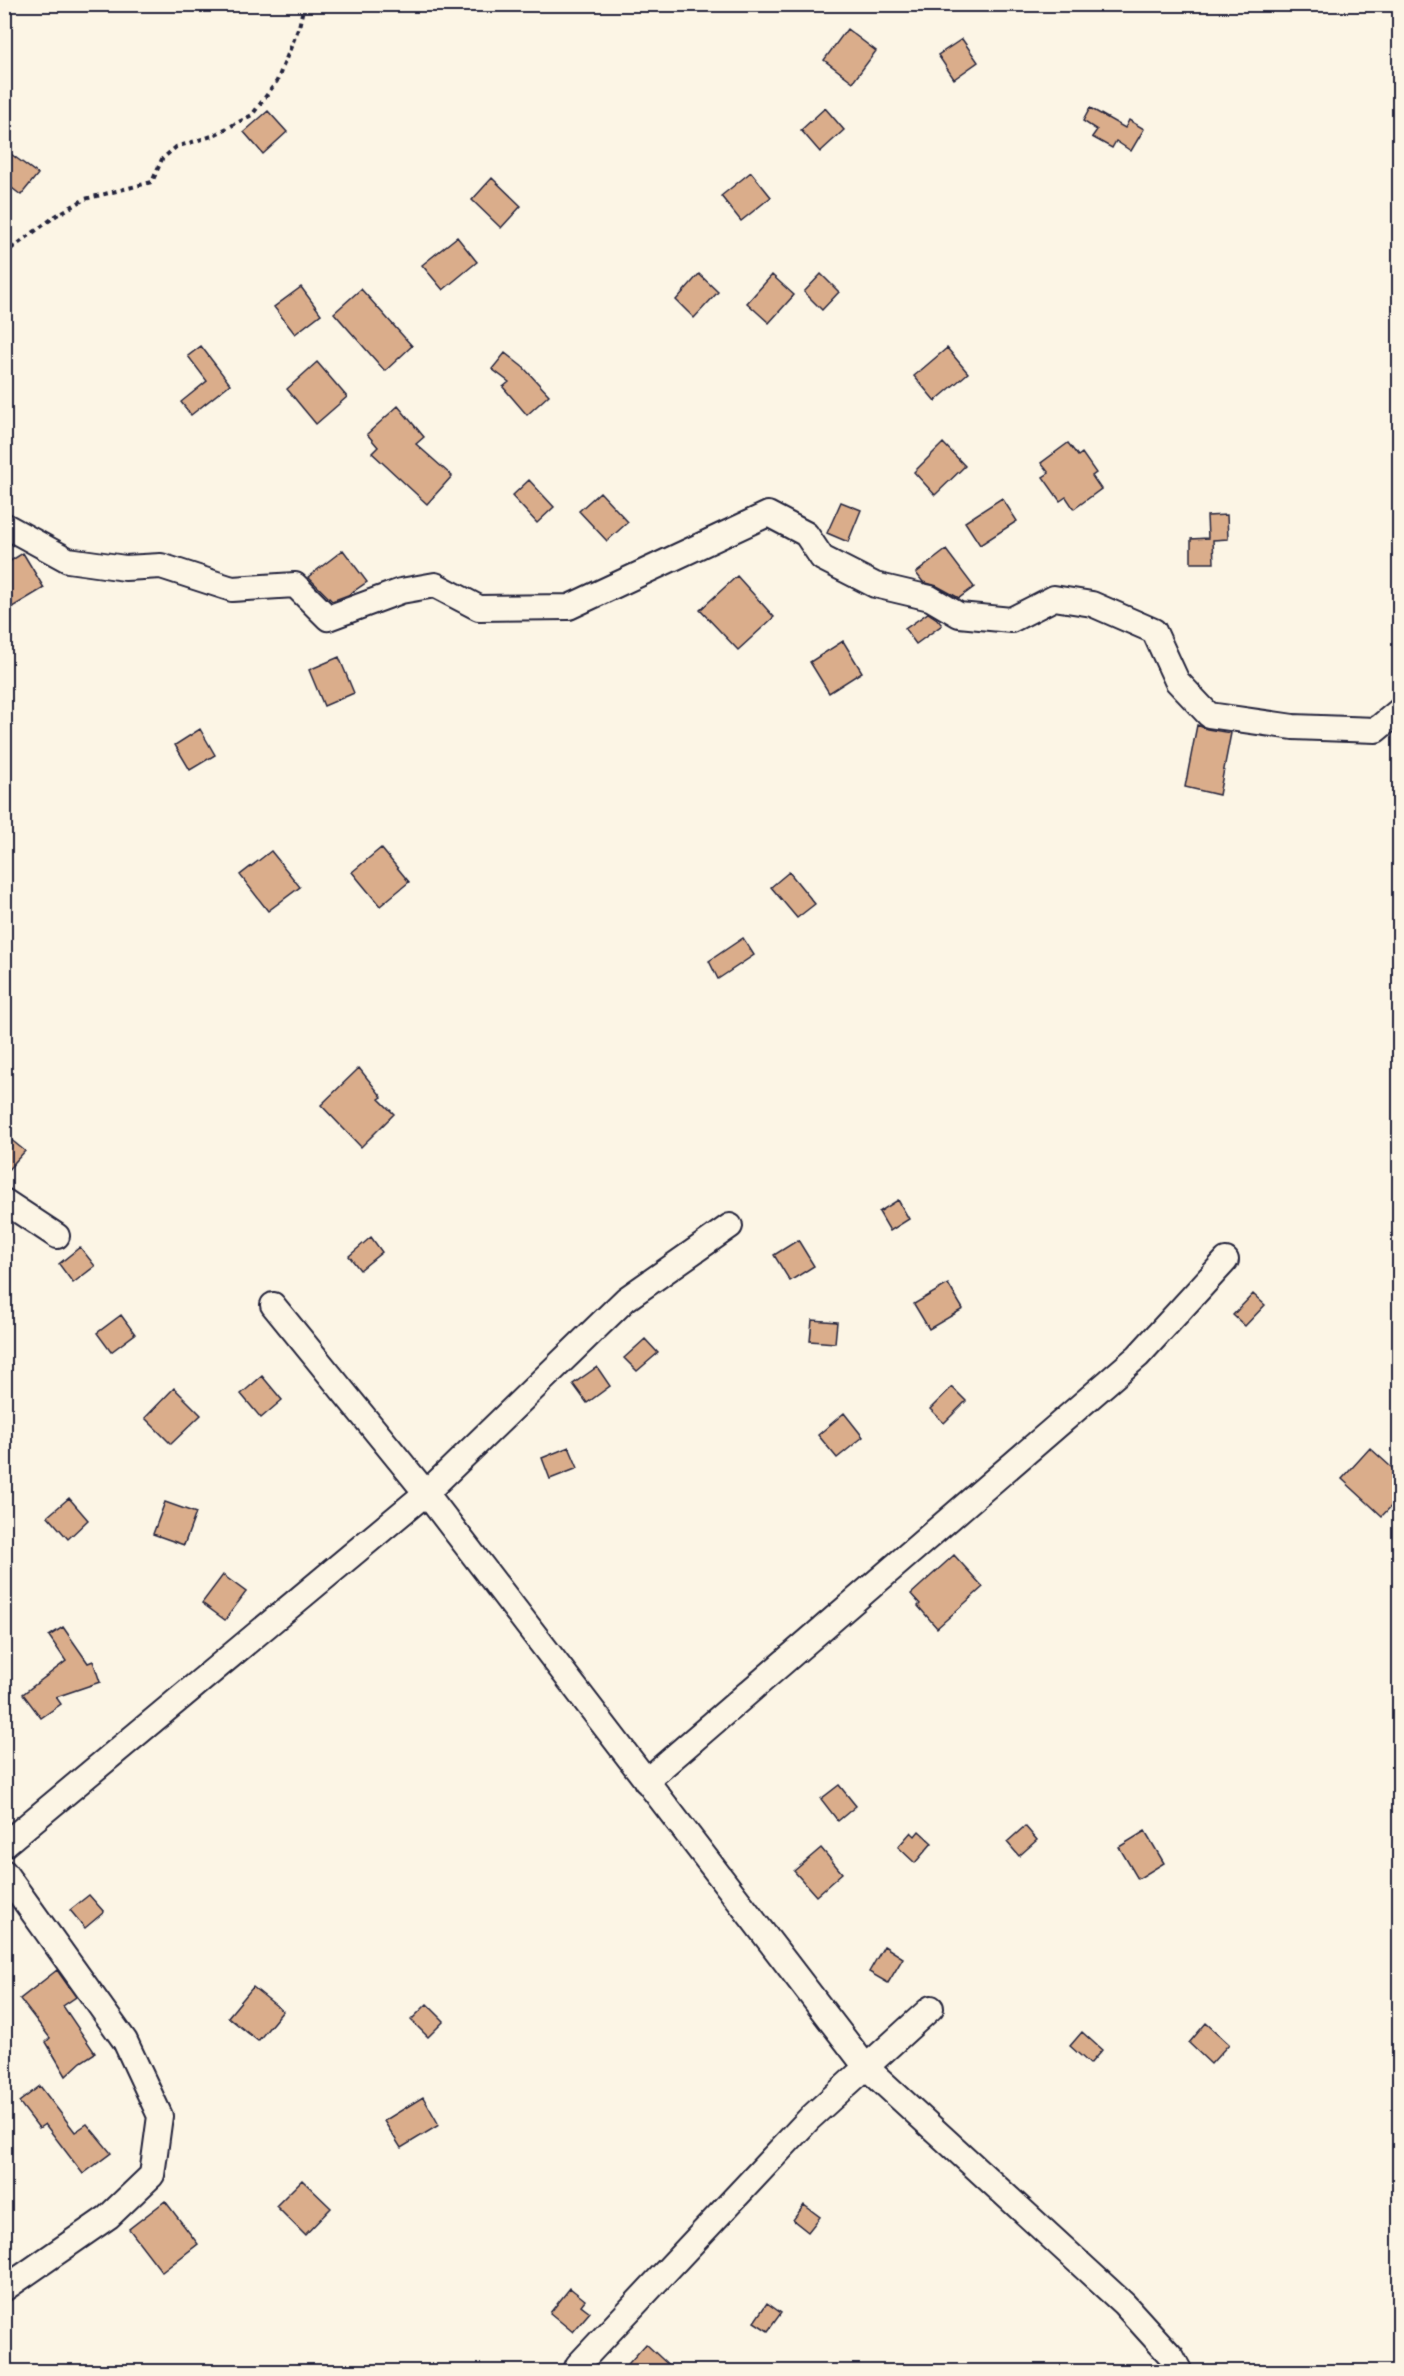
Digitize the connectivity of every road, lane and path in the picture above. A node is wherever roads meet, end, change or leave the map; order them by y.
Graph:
1 (304, 4) edge
2 (4, 254) edge
3 (4, 525) edge
4 (1400, 710) edge
5 (4, 1201) edge
6 (730, 1226) dead end
7 (57, 1236) dead end
8 (1226, 1260) dead end
9 (273, 1305) dead end
10 (426, 1492) junction
11 (646, 1780) junction
12 (4, 1845) edge
13 (4, 1872) edge
14 (931, 2008) dead end
15 (866, 2067) junction
16 (4, 2289) edge
17 (575, 2372) edge
18 (1180, 2372) edge

1 - 2 path
3 - 4 street
5 - 7 street
6 - 10 street
8 - 11 street
9 - 10 street
10 - 11 street
10 - 12 street
11 - 15 street
13 - 16 street
14 - 15 street
15 - 17 street
15 - 18 street

